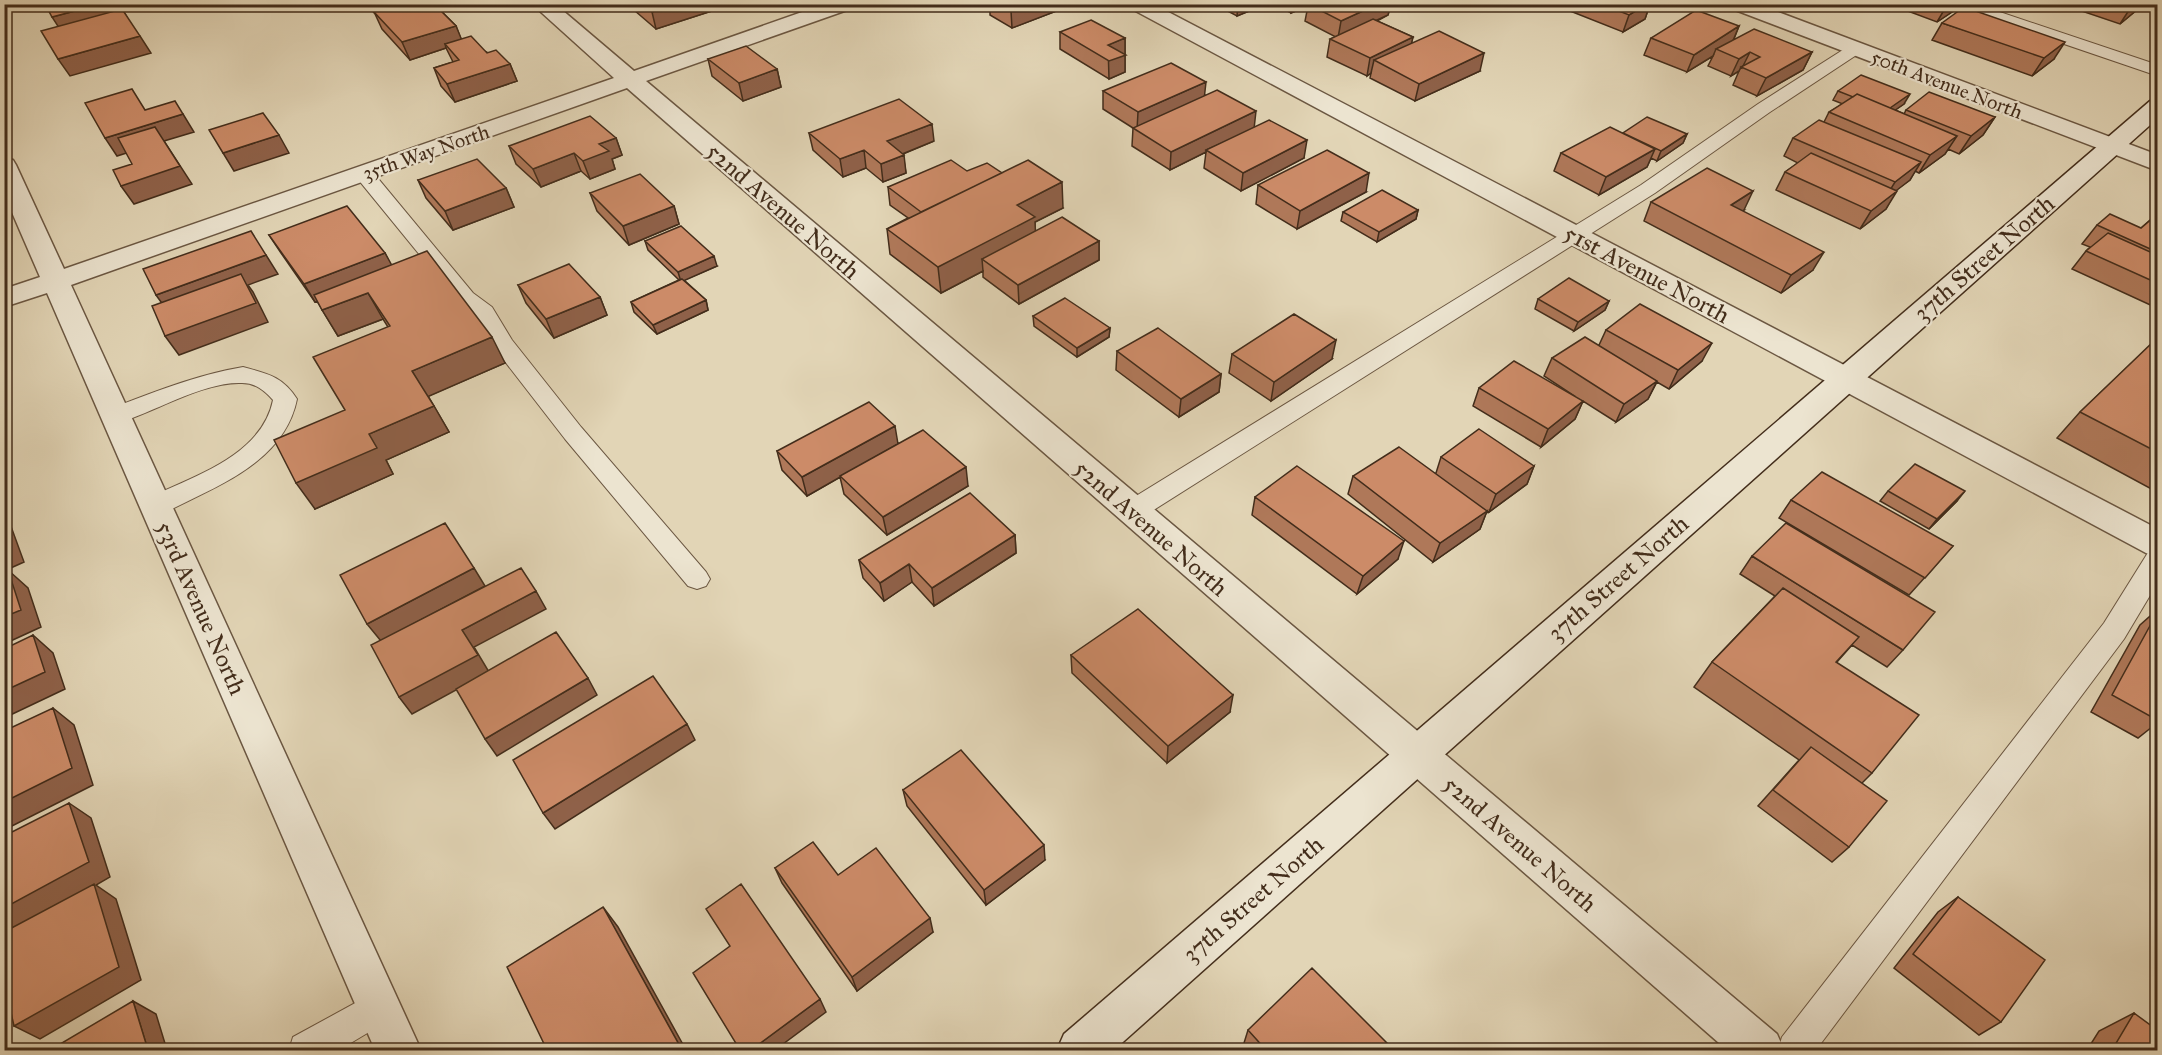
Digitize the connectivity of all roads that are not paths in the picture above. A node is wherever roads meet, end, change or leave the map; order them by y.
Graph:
1 (542, 4) edge
2 (846, 4) edge
3 (1137, 4) edge
4 (1737, 4) edge
5 (1973, 8) edge
6 (1856, 50) junction
7 (2157, 71) edge
8 (632, 81) junction
9 (2157, 106) edge
10 (2112, 147) junction
11 (2157, 164) edge
12 (4, 165) edge
13 (364, 174) junction
14 (1572, 235) junction
15 (55, 281) junction
16 (4, 299) edge
17 (1845, 378) junction
18 (115, 416) junction
19 (155, 506) junction
20 (1132, 511) junction
21 (2157, 544) edge
22 (2157, 558) edge
23 (697, 579) dead end
24 (1416, 756) junction
25 (379, 1007) junction
26 (306, 1050) edge
27 (398, 1050) edge
28 (1080, 1050) edge
29 (1761, 1050) edge
30 (1795, 1050) edge

1 - 8 street, 52nd Avenue North
2 - 8 street, 35th Way North
3 - 14 street, 51st Avenue North
4 - 6 street, 50th Avenue North
5 - 7 lane
6 - 10 street, 50th Avenue North
6 - 14 lane
8 - 13 street, 35th Way North
8 - 20 street, 52nd Avenue North
9 - 10 street, 37th Street North
10 - 11 street, 50th Avenue North
10 - 17 street, 37th Street North
12 - 15 street, 53rd Avenue North
13 - 15 street, 35th Way North
13 - 23 lane
14 - 17 street, 51st Avenue North
14 - 20 lane
15 - 16 street, 35th Way North
15 - 18 street, 53rd Avenue North
17 - 21 street, 51st Avenue North
17 - 24 street, 37th Street North
18 - 19 street, 53rd Avenue North
18 - 19 lane
19 - 25 street, 53rd Avenue North
20 - 24 street, 52nd Avenue North
22 - 30 lane
24 - 28 street, 37th Street North
24 - 29 street, 52nd Avenue North
25 - 26 lane
25 - 27 street, 53rd Avenue North

